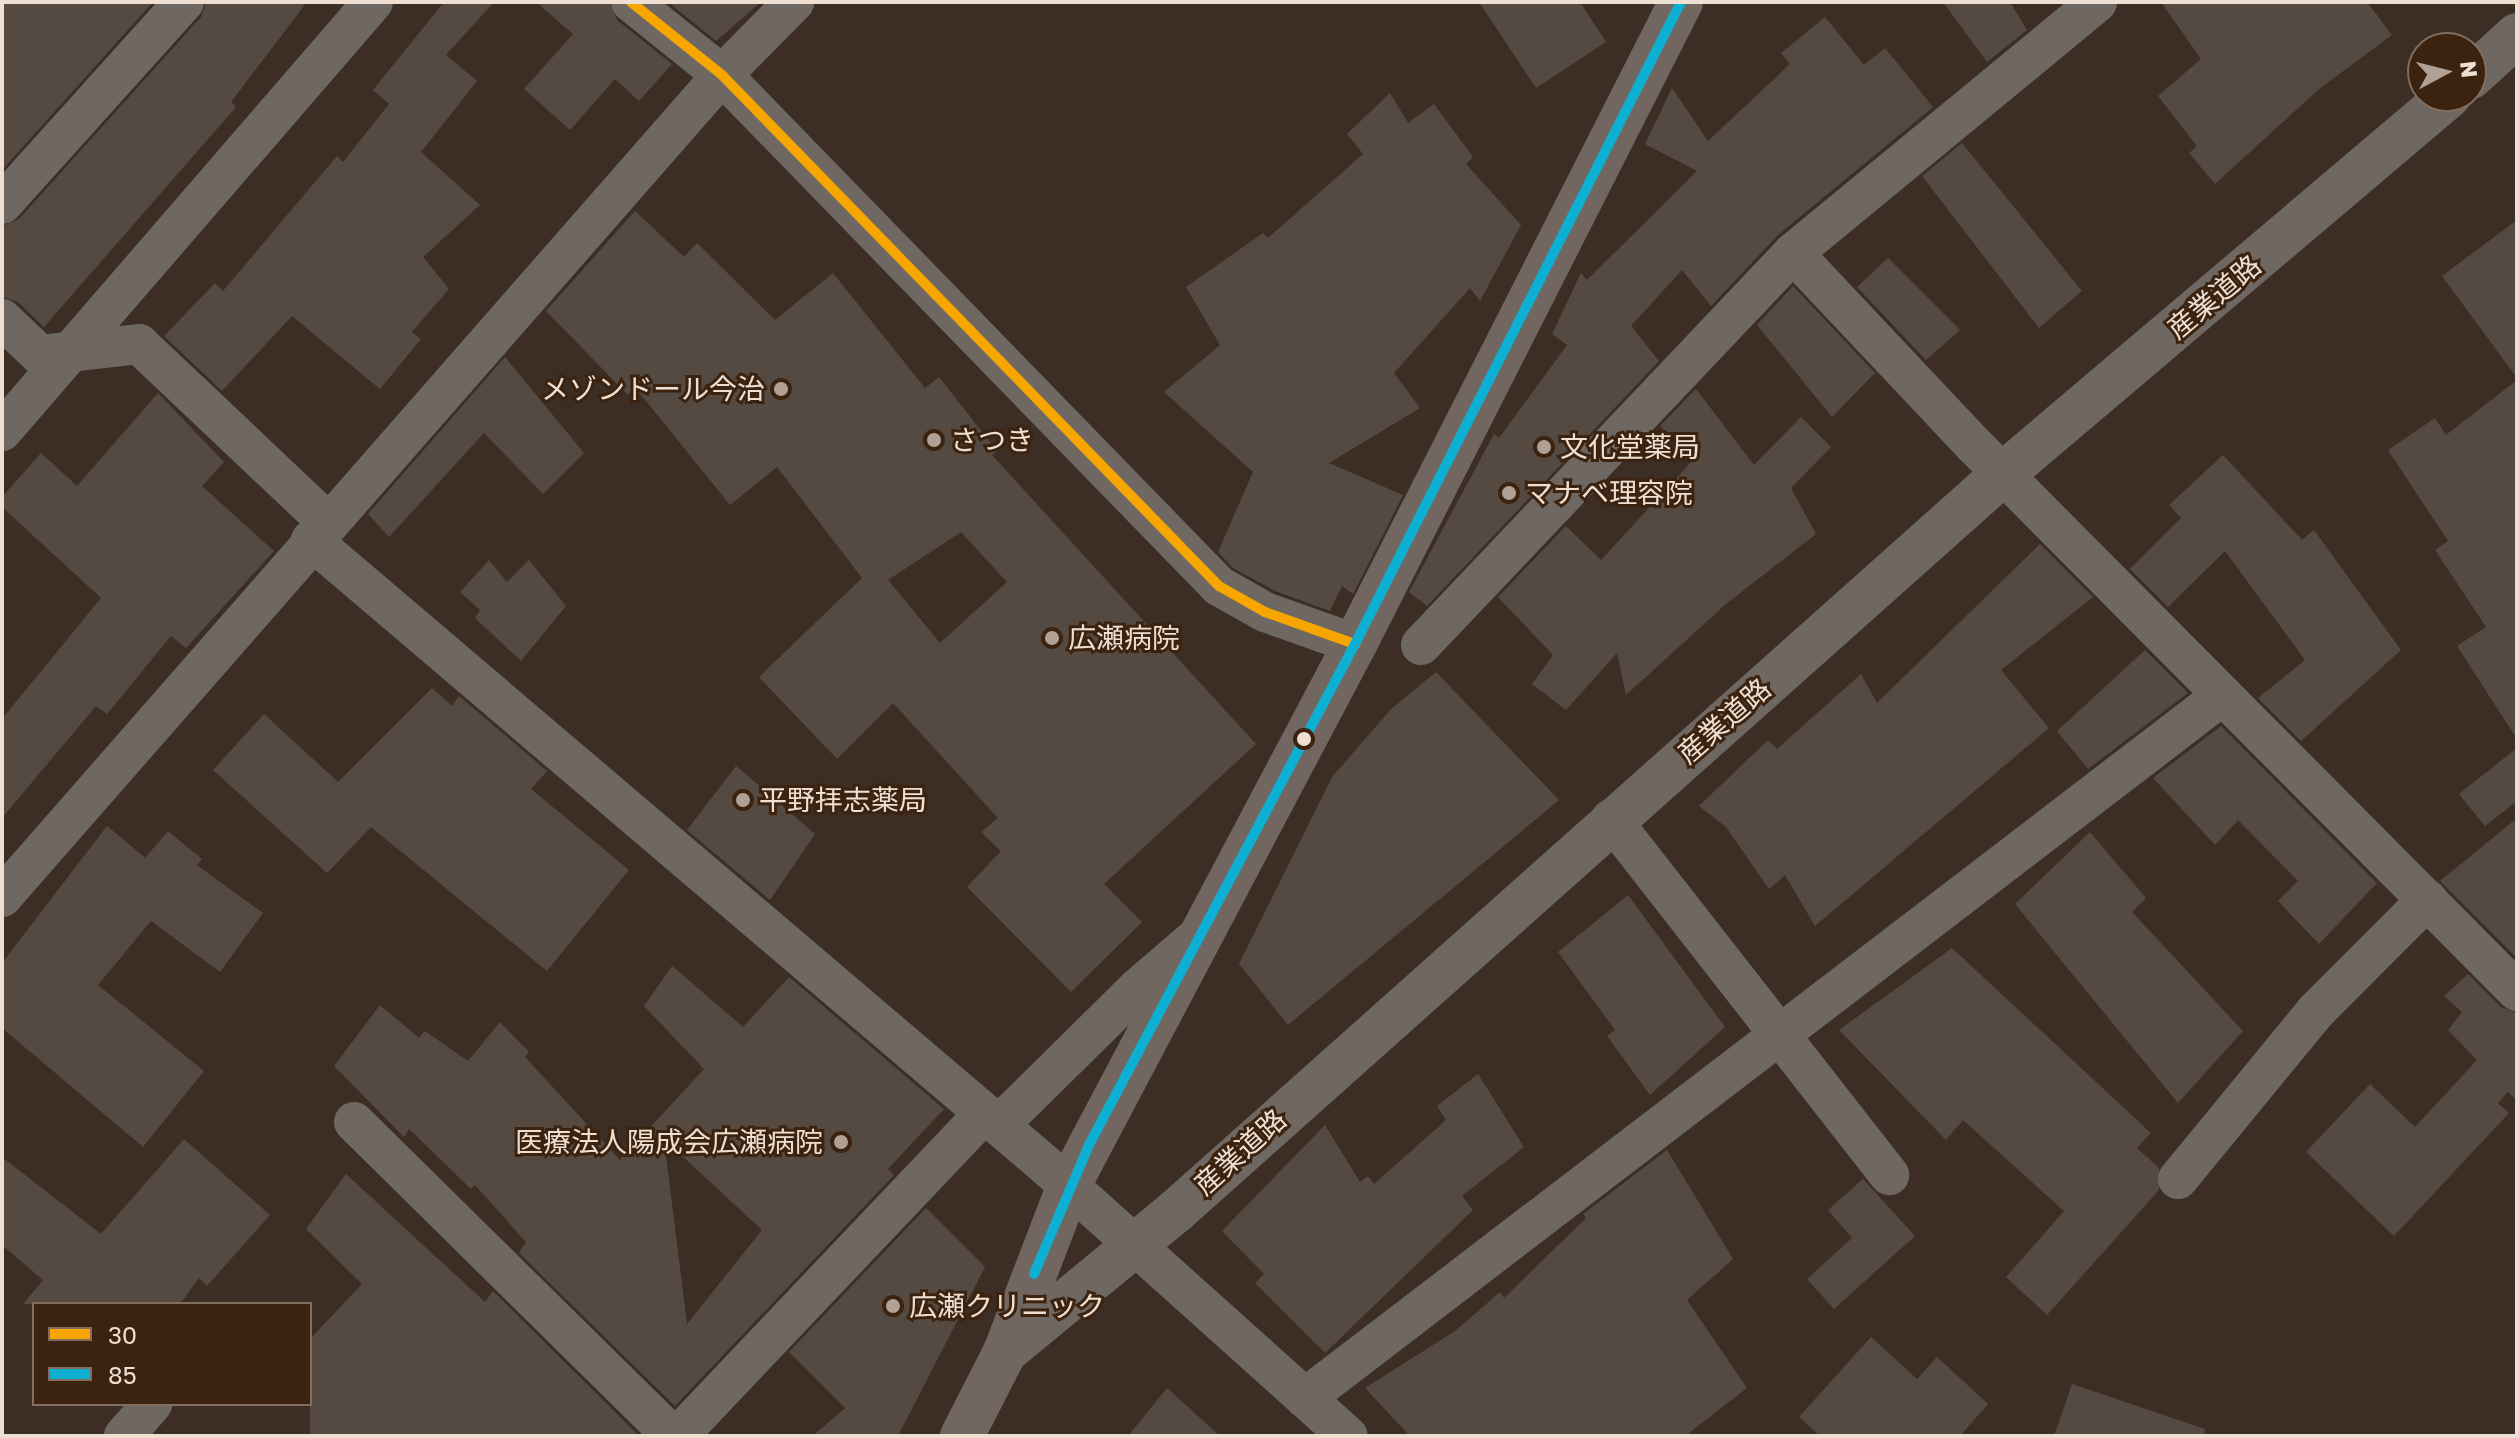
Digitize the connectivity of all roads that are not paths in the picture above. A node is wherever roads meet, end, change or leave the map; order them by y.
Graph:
1 (184, 2) edge
2 (373, 2) edge
3 (631, 2) edge
4 (794, 2) edge
5 (1681, 2) edge
6 (2097, 2) edge
7 (2517, 35) edge
8 (2487, 62) edge
9 (722, 75) junction
10 (2430, 112) edge
11 (2, 204) edge
12 (1793, 253) junction
13 (2, 319) edge
14 (70, 351) junction
15 (2, 431) edge
16 (2003, 474) junction
17 (319, 531) junction
18 (1355, 644) junction
19 (1421, 645) dead end
20 (2223, 695) junction
21 (1611, 819) junction
22 (2, 897) edge
23 (2427, 900) junction
24 (1203, 932) junction
25 (2517, 991) edge
26 (1780, 1034) junction
27 (991, 1119) junction
28 (354, 1122) dead end
29 (1889, 1175) dead end
30 (2178, 1179) dead end
31 (1069, 1185) junction
32 (1132, 1244) junction
33 (1005, 1352) junction
34 (1305, 1398) junction
35 (150, 1406) edge
36 (124, 1436) edge
37 (675, 1436) edge
38 (962, 1436) edge
39 (1348, 1436) edge

1 - 11 street
2 - 14 street
3 - 9 street
4 - 9 street
5 - 18 main road
6 - 12 street
7 - 8 street
9 - 17 street
9 - 18 street
10 - 16 street, 産業道路
12 - 16 street
12 - 19 street
13 - 14 street
14 - 15 street
14 - 17 street
16 - 20 street
16 - 21 street, 産業道路
17 - 22 street
17 - 27 street
18 - 24 main road
20 - 23 street
20 - 26 street
21 - 26 street
21 - 32 street, 産業道路
23 - 25 street
23 - 30 street
24 - 27 street
24 - 31 main road
26 - 29 street
26 - 34 street
27 - 31 street
27 - 37 street
28 - 37 street
31 - 32 street
31 - 33 main road
32 - 33 street, 産業道路
32 - 34 street
33 - 38 main road
34 - 39 street
35 - 36 street

